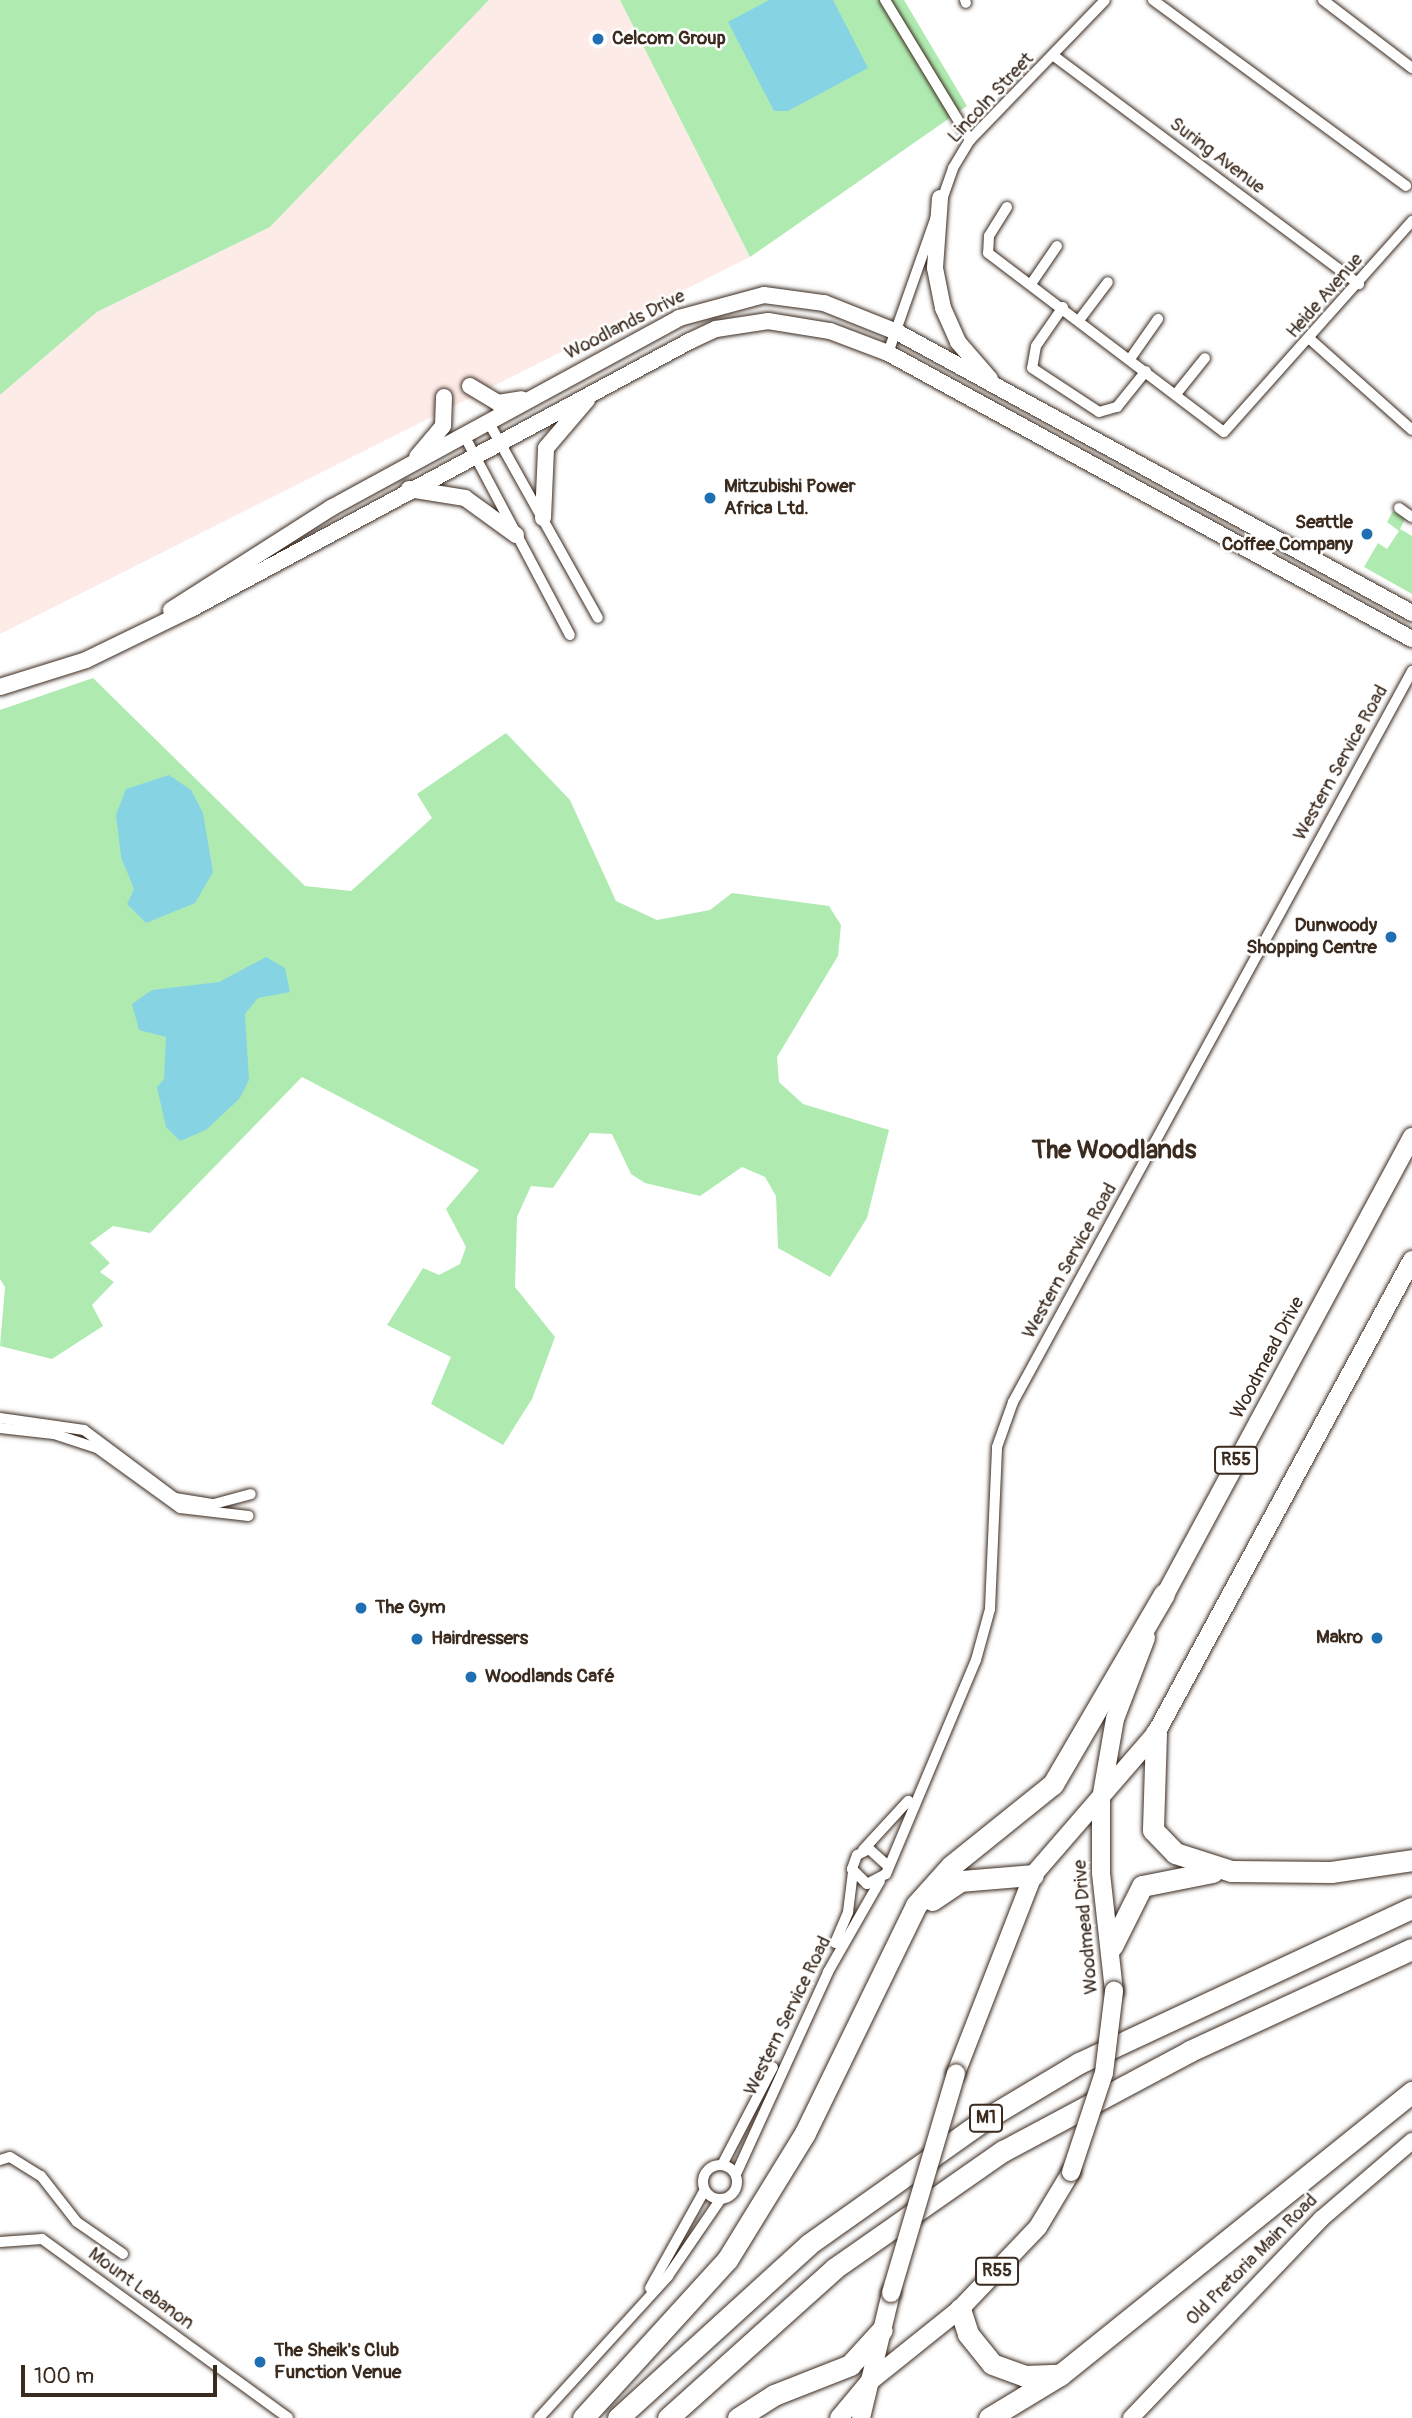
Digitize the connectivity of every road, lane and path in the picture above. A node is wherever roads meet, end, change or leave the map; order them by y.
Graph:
1 (886, 0) edge
2 (1105, 0) edge
3 (1153, 0) edge
4 (1323, 0) edge
5 (1054, 56) junction
6 (1412, 68) edge
7 (970, 140) junction
8 (1406, 186) dead end
9 (940, 198) junction
10 (1007, 207) dead end
11 (1412, 221) edge
12 (1058, 246) dead end
13 (1108, 282) dead end
14 (1031, 284) junction
15 (1359, 284) junction
16 (1063, 306) junction
17 (1080, 319) junction
18 (1158, 319) dead end
19 (898, 332) junction
20 (1311, 340) junction
21 (888, 353) junction
22 (1205, 358) dead end
23 (1130, 359) junction
24 (1146, 371) junction
25 (614, 378) junction
26 (470, 386) dead end
27 (1000, 390) junction
28 (1176, 394) junction
29 (537, 395) junction
30 (444, 397) dead end
31 (489, 423) junction
32 (1412, 430) edge
33 (465, 437) junction
34 (498, 440) junction
35 (475, 453) junction
36 (406, 469) junction
37 (406, 490) junction
38 (1399, 508) dead end
39 (1412, 517) edge
40 (543, 519) junction
41 (516, 535) junction
42 (1412, 612) edge
43 (598, 618) dead end
44 (141, 631) junction
45 (570, 635) dead end
46 (1412, 639) edge
47 (1412, 671) edge
48 (0, 687) edge
49 (1412, 1137) edge
50 (1412, 1260) edge
51 (0, 1418) edge
52 (0, 1428) edge
53 (251, 1494) dead end
54 (249, 1517) dead end
55 (1164, 1594) junction
56 (1156, 1732) junction
57 (918, 1790) junction
58 (1101, 1800) junction
59 (863, 1850) junction
60 (1412, 1860) edge
61 (888, 1866) junction
62 (1231, 1871) junction
63 (853, 1872) junction
64 (1033, 1875) junction
65 (880, 1881) junction
66 (1412, 1909) edge
67 (1112, 1946) junction
68 (1412, 1948) edge
69 (895, 1949) junction
70 (1412, 2092) edge
71 (1412, 2141) edge
72 (0, 2160) edge
73 (723, 2163) junction
74 (737, 2172) junction
75 (703, 2193) junction
76 (720, 2200) junction
77 (0, 2242) edge
78 (123, 2254) dead end
79 (642, 2302) junction
80 (960, 2309) junction
81 (882, 2330) junction
82 (1060, 2375) junction
83 (869, 2382) junction
84 (288, 2418) edge
85 (539, 2418) edge
86 (583, 2418) edge
87 (618, 2418) edge
88 (668, 2418) edge
89 (740, 2418) edge
90 (839, 2418) edge
91 (862, 2418) edge
92 (989, 2418) edge
93 (1130, 2418) edge

1 - 7 street
2 - 5 street, Lincoln Street
3 - 8 street
4 - 6 street
5 - 7 street, Lincoln Street
5 - 15 street, Suring Avenue
7 - 9 street, Lincoln Street
9 - 19 street, Lincoln Street
9 - 27 main road
10 - 14 street
11 - 15 street, Heide Avenue
12 - 14 street
13 - 17 street
14 - 16 street
15 - 20 street, Heide Avenue
16 - 17 street
16 - 24 street
17 - 23 street
18 - 23 street
19 - 21 street, Lincoln Street
19 - 27 main road, Woodlands Drive
19 - 29 main road, Woodlands Drive
20 - 28 street, Heide Avenue
20 - 32 street
21 - 25 main road, Woodlands Drive
21 - 46 main road, Woodlands Drive
22 - 28 street
23 - 24 street
24 - 28 street
25 - 34 main road, Woodlands Drive
25 - 40 main road
26 - 29 main road
27 - 42 main road, Woodlands Drive
29 - 31 main road, Woodlands Drive
30 - 36 main road
31 - 33 main road, Woodlands Drive
31 - 34 street
33 - 35 street
33 - 36 main road, Woodlands Drive
34 - 35 main road, Woodlands Drive
34 - 40 street
35 - 37 main road, Woodlands Drive
35 - 41 street
36 - 44 main road, Woodlands Drive
37 - 41 main road
37 - 44 main road, Woodlands Drive
38 - 39 street
40 - 43 street
41 - 45 street
44 - 48 main road, Woodlands Drive
47 - 57 street, Western Service Road
49 - 55 main road, Woodmead Drive / R55
50 - 56 main road, Woodmead Drive / R55
51 - 53 street
52 - 54 street
55 - 58 main road, Woodmead Drive / R55
55 - 69 highway
56 - 58 main road, Woodmead Drive / R55
56 - 62 highway
57 - 59 street, Western Service Road
57 - 61 street, Western Service Road
58 - 64 main road, Woodmead Drive / R55
58 - 67 main road, Woodmead Drive / R55
59 - 61 street
59 - 63 street
60 - 62 highway
61 - 65 street
62 - 67 highway
63 - 65 street
63 - 73 street, Western Service Road
64 - 69 highway
64 - 81 main road, Woodmead Drive / R55, bridge
65 - 74 street, Western Service Road
66 - 87 highway, M1
67 - 80 main road, Woodmead Drive / R55, bridge
68 - 88 highway, M1
69 - 86 highway
70 - 82 highway
71 - 93 main road, Old Pretoria Main Road
72 - 78 street
73 - 74 street
73 - 75 street, Western Service Road
74 - 76 street, Western Service Road
75 - 76 street
75 - 79 street
76 - 79 street
77 - 84 street, Mount Lebanon
79 - 85 street
80 - 82 highway
80 - 83 main road, Woodmead Drive / R55
81 - 83 main road, Woodmead Drive / R55
81 - 89 highway
82 - 92 highway
83 - 90 main road, Woodmead Drive / R55
83 - 91 main road, Woodmead Drive / R55

